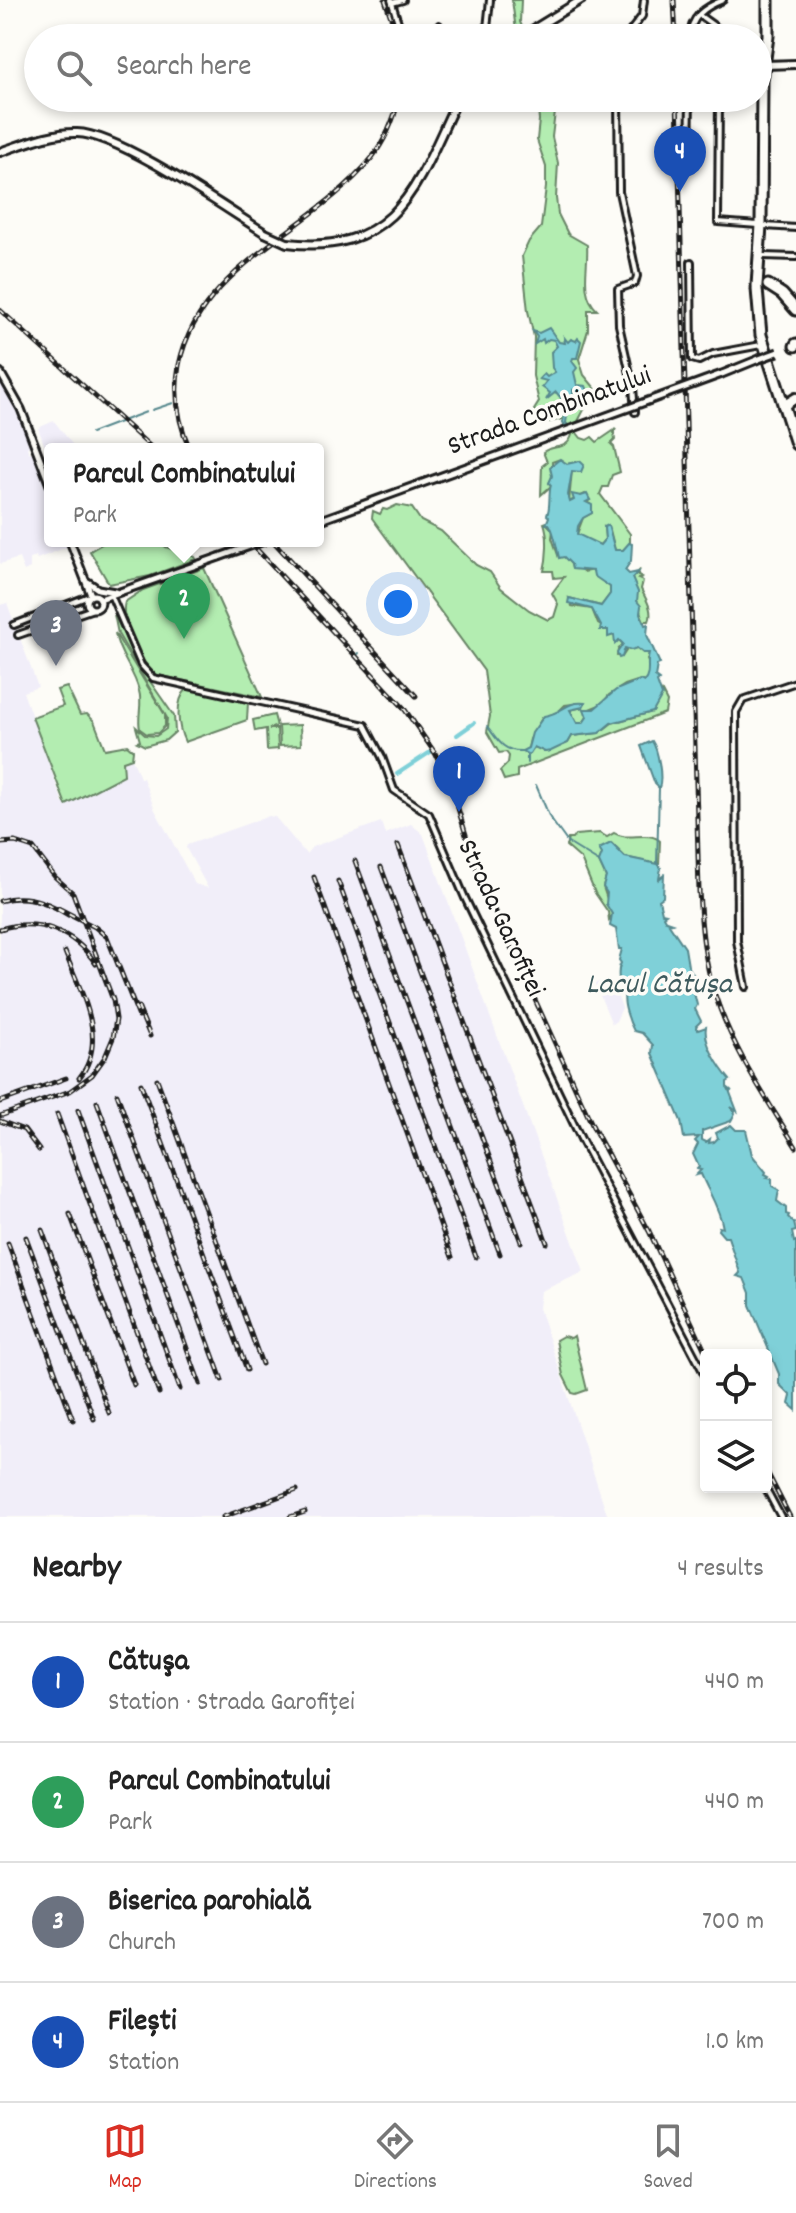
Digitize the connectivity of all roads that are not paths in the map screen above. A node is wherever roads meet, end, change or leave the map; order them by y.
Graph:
1 (403, 0) edge
2 (490, 0) edge
3 (581, 0) edge
4 (644, 0) edge
5 (723, 0) edge
6 (768, 0) edge
7 (391, 2) edge
8 (699, 15) junction
9 (398, 24) edge
10 (487, 24) edge
11 (541, 24) edge
12 (636, 24) edge
13 (692, 24) edge
14 (712, 24) edge
15 (768, 24) edge
16 (796, 64) edge
17 (772, 65) edge
18 (451, 112) edge
19 (618, 112) edge
20 (690, 112) edge
21 (719, 112) edge
22 (764, 112) edge
23 (0, 152) edge
24 (689, 158) dead end
25 (763, 226) junction
26 (796, 228) edge
27 (763, 256) junction
28 (796, 257) edge
29 (691, 262) dead end
30 (763, 288) junction
31 (796, 310) edge
32 (763, 344) junction
33 (796, 345) edge
34 (0, 372) edge
35 (796, 398) edge
36 (783, 406) junction
37 (635, 412) dead end
38 (796, 444) edge
39 (44, 469) edge
40 (324, 519) edge
41 (72, 547) edge
42 (247, 547) edge
43 (81, 571) junction
44 (120, 592) junction
45 (111, 595) junction
46 (90, 596) junction
47 (100, 599) junction
48 (93, 609) junction
49 (35, 617) junction
50 (14, 625) dead end
51 (39, 628) junction
52 (18, 635) dead end
53 (796, 682) edge
54 (746, 987) dead end
55 (700, 1366) edge
56 (768, 1493) edge
57 (781, 1517) edge

1 - 7 street
2 - 10 street
3 - 11 main road
4 - 12 street
5 - 8 street
6 - 15 highway
7 - 9 street
8 - 13 street
8 - 14 street
16 - 17 main road
18 - 23 main road, bridge
19 - 37 street
20 - 24 street
21 - 25 street
22 - 25 highway
25 - 26 street
25 - 27 highway
25 - 30 highway
27 - 28 street
27 - 30 highway
29 - 32 street
30 - 31 highway
30 - 32 highway
32 - 36 highway
33 - 40 street, Strada Combinatului, bridge
34 - 39 street
35 - 36 main road
36 - 38 highway
41 - 43 street
42 - 44 street, bridge
43 - 44 street
43 - 46 street
44 - 45 street
45 - 47 street
45 - 55 street, Strada Garofiței
46 - 47 street
46 - 48 street
46 - 49 street
47 - 48 street
48 - 51 street
49 - 50 street
49 - 51 street
51 - 52 street
53 - 54 street
56 - 57 street

